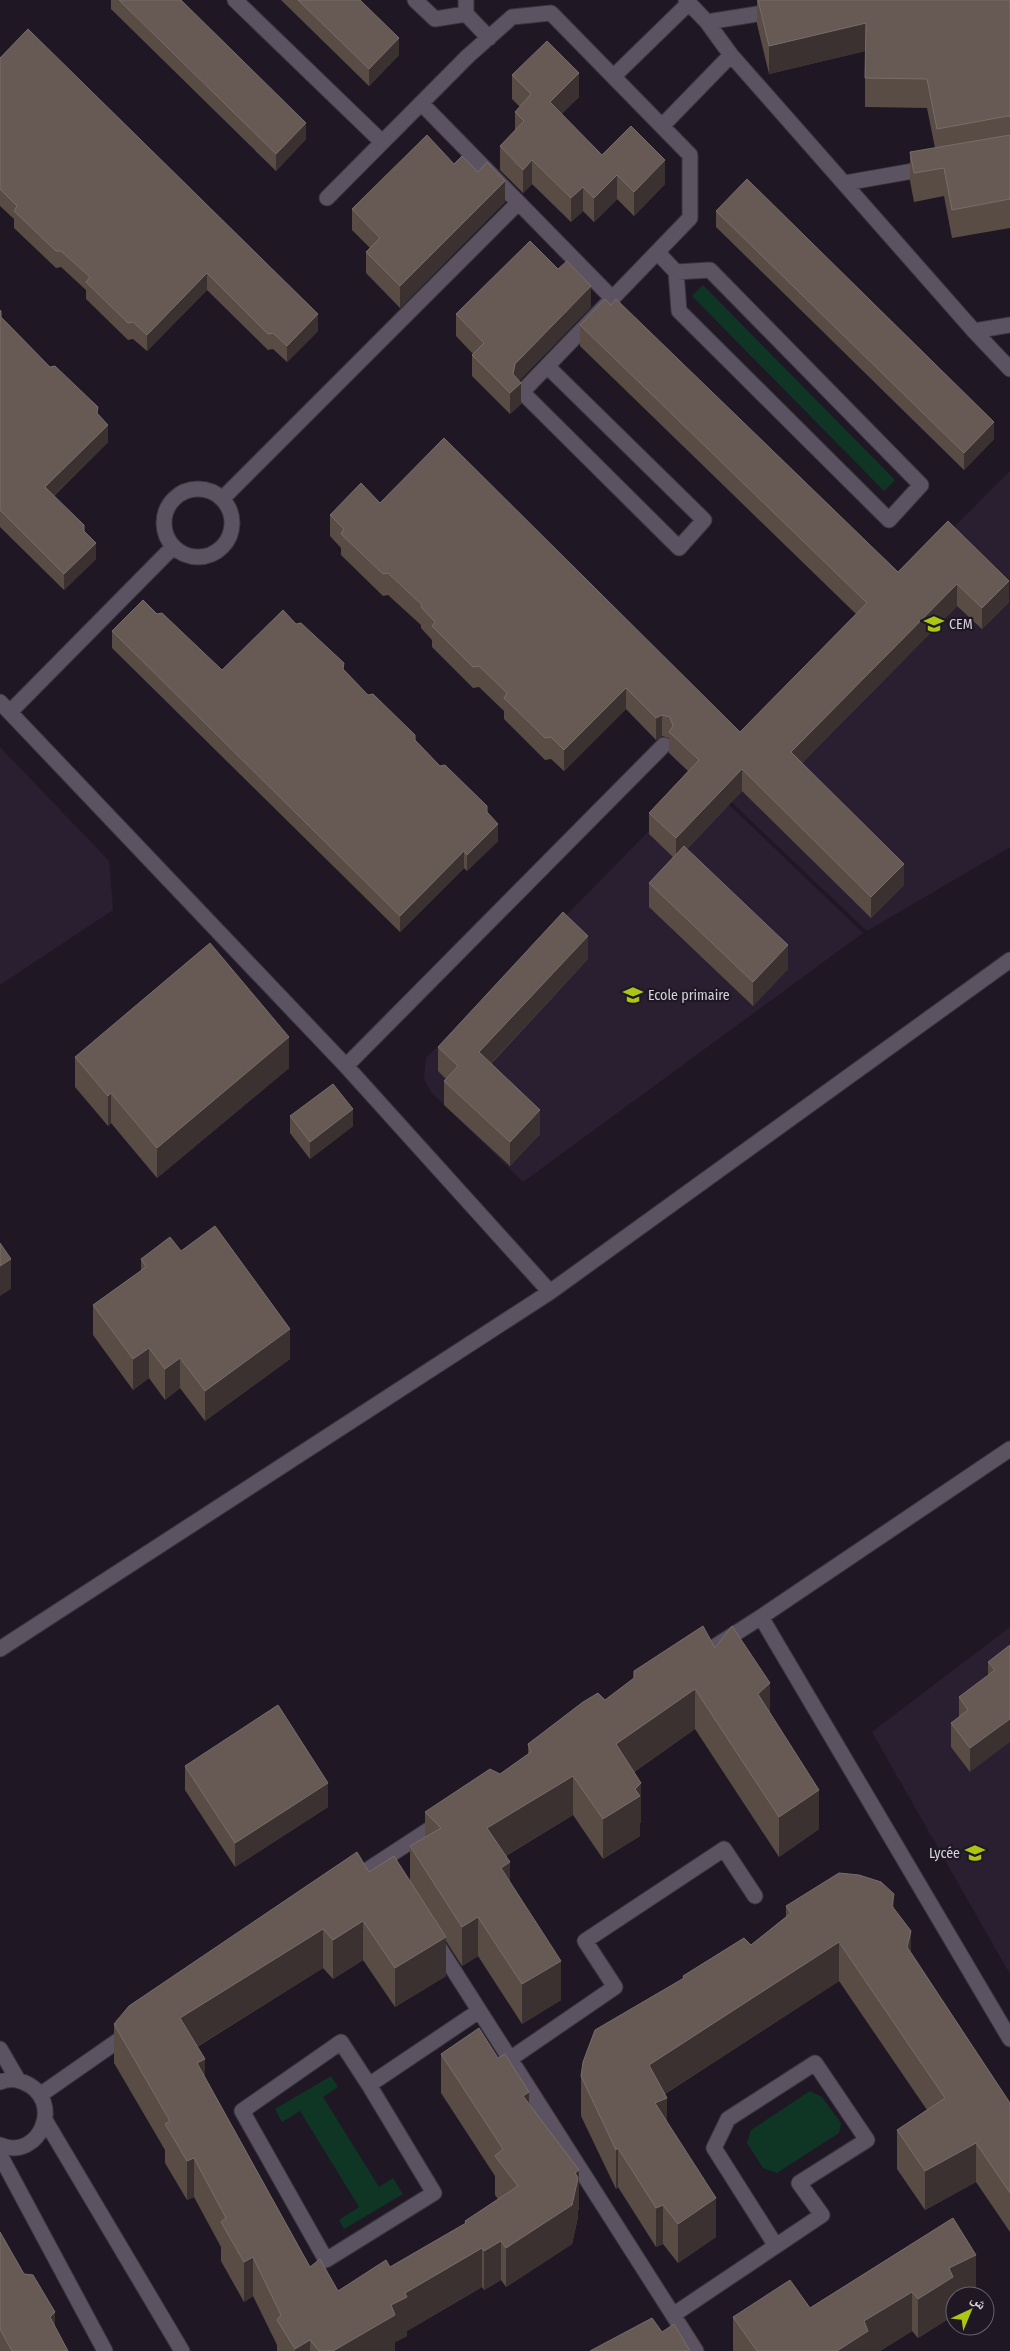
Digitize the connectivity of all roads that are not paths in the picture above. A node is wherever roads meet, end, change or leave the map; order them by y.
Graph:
1 (235, 0) edge
2 (416, 0) edge
3 (688, 2) edge
4 (466, 7) edge
5 (786, 10) edge
6 (707, 22) junction
7 (489, 38) junction
8 (731, 55) junction
9 (614, 76) junction
10 (420, 103) junction
11 (663, 125) junction
12 (382, 142) junction
13 (942, 166) edge
14 (845, 183) junction
15 (327, 198) dead end
16 (518, 203) junction
17 (658, 252) junction
18 (676, 272) junction
19 (613, 299) junction
20 (1010, 325) edge
21 (974, 331) junction
22 (547, 366) junction
23 (1010, 369) edge
24 (222, 499) junction
25 (173, 547) junction
26 (5, 707) edge
27 (664, 746) dead end
28 (1010, 960) edge
29 (346, 1066) junction
30 (550, 1292) junction
31 (1010, 1448) edge
32 (761, 1617) junction
33 (0, 1649) edge
34 (685, 1666) edge
35 (458, 1811) edge
36 (382, 1859) junction
37 (392, 1875) edge
38 (341, 1887) edge
39 (755, 1896) dead end
40 (428, 1931) edge
41 (480, 2011) junction
42 (138, 2027) edge
43 (1010, 2039) edge
44 (0, 2049) edge
45 (510, 2059) junction
46 (18, 2080) junction
47 (0, 2082) edge
48 (369, 2085) junction
49 (40, 2095) junction
50 (45, 2120) junction
51 (0, 2145) edge
52 (0, 2155) edge
53 (776, 2246) junction
54 (673, 2316) junction
55 (105, 2351) edge
56 (182, 2351) edge
57 (696, 2351) edge

1 - 12 street
2 - 4 street
3 - 6 street
3 - 9 street
4 - 7 street
5 - 6 street
6 - 8 street
7 - 9 street
7 - 10 street
8 - 11 street
8 - 14 street
9 - 11 street
10 - 12 street
10 - 16 street
11 - 17 street
12 - 15 street
13 - 14 street
14 - 21 street
16 - 19 street
16 - 24 street
17 - 18 street
17 - 19 street
18 - 18 street
19 - 22 street
20 - 21 street
21 - 23 street
22 - 22 street
24 - 25 street
24 - 25 street
25 - 26 street
26 - 29 street
27 - 29 street
28 - 30 street
29 - 30 street
30 - 33 street
31 - 32 street
32 - 34 street
32 - 43 street
35 - 36 street
36 - 37 street
36 - 38 street
39 - 45 street
40 - 41 street
41 - 45 street
41 - 48 street
42 - 49 street
44 - 46 street
45 - 54 street
46 - 47 street
46 - 49 street
48 - 48 street
49 - 50 street
50 - 51 street
50 - 56 street
52 - 55 street
53 - 53 street
53 - 54 street
54 - 57 street

